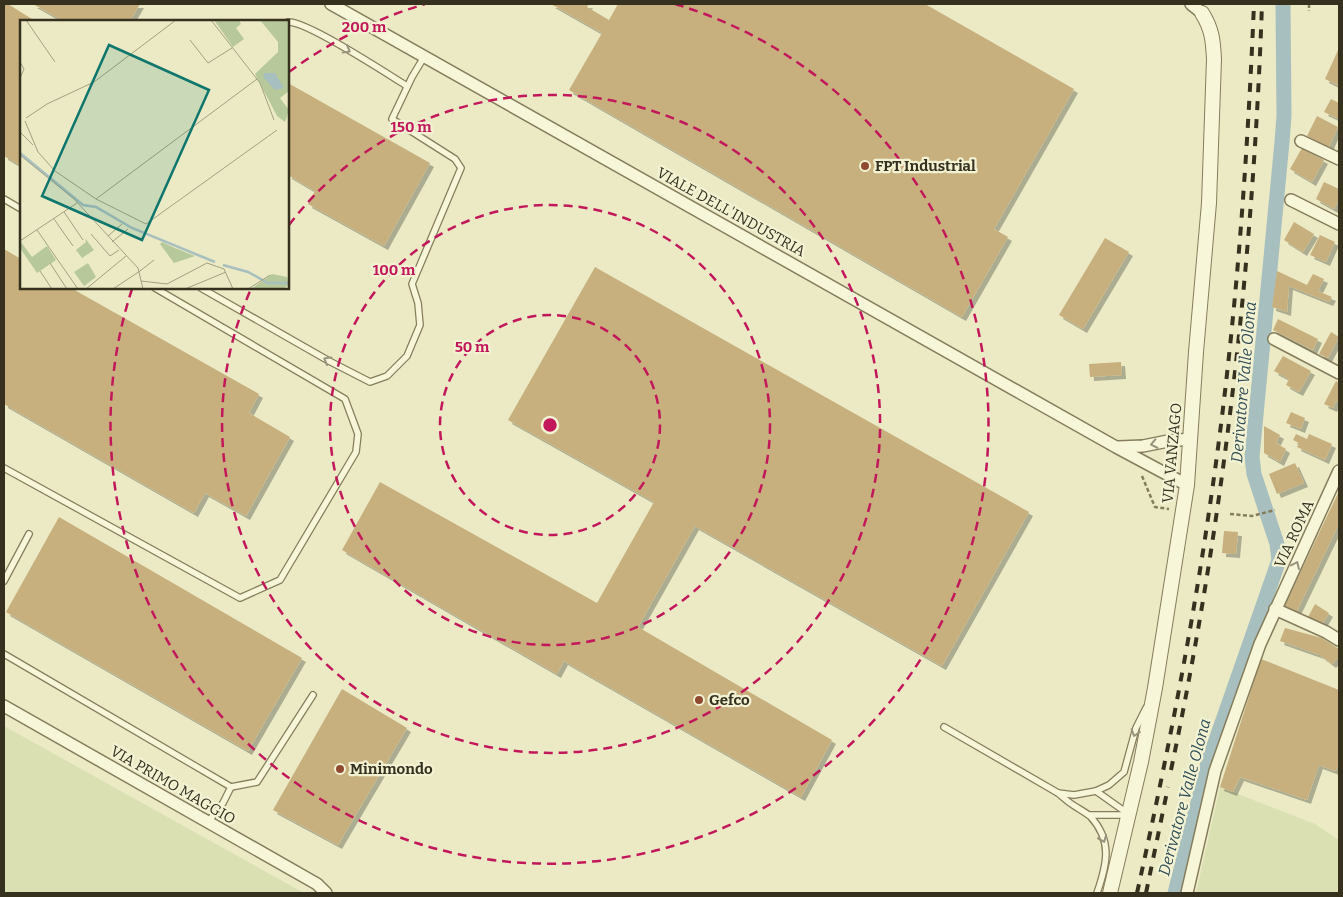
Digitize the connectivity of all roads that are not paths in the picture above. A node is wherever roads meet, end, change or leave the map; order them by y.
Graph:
1 (331, 4) edge
2 (1196, 8) edge
3 (289, 22) edge
4 (424, 56) junction
5 (407, 86) junction
6 (1301, 141) dead end
7 (1339, 159) edge
8 (4, 199) edge
9 (1291, 200) dead end
10 (20, 208) edge
11 (1339, 224) edge
12 (156, 289) edge
13 (203, 289) edge
14 (1274, 338) dead end
15 (1339, 373) edge
16 (1191, 438) junction
17 (1116, 447) junction
18 (4, 468) edge
19 (1339, 471) edge
20 (1187, 485) junction
21 (29, 534) dead end
22 (4, 581) edge
23 (1275, 609) junction
24 (1339, 640) edge
25 (4, 654) edge
26 (1155, 688) junction
27 (313, 695) dead end
28 (4, 706) edge
29 (944, 727) dead end
30 (231, 787) junction
31 (1096, 791) junction
32 (1058, 793) junction
33 (1089, 815) junction
34 (1128, 815) junction
35 (208, 822) junction
36 (326, 893) edge
37 (1097, 893) edge
38 (1110, 893) edge
39 (1187, 893) edge

1 - 4 street, VIALE DELL'INDUSTRIA
2 - 16 street, VIA VANZAGO
3 -> 5 lane
4 - 5 lane
4 - 17 street, VIALE DELL'INDUSTRIA
5 -> 13 lane
6 - 7 street
8 - 10 lane
9 - 11 street
12 - 18 lane
14 - 15 street
16 -> 17 street
16 - 20 street, VIA VANZAGO
17 - 20 street, VIALE DELL'INDUSTRIA
23 -> 19 street, VIA ROMA
20 - 26 street, VIA VANZAGO
21 - 22 lane
23 - 24 street
23 - 39 street, VIA ROMA
25 - 30 lane
26 -> 31 lane
26 - 34 street, VIA VANZAGO
27 - 30 lane
28 - 35 street, VIA PRIMO MAGGIO
29 - 32 lane
30 - 35 lane
31 - 32 lane
31 - 34 lane
32 - 33 lane
33 - 34 lane
33 -> 37 lane
34 - 38 street, VIA VANZAGO
35 - 36 street, VIA PRIMO MAGGIO

